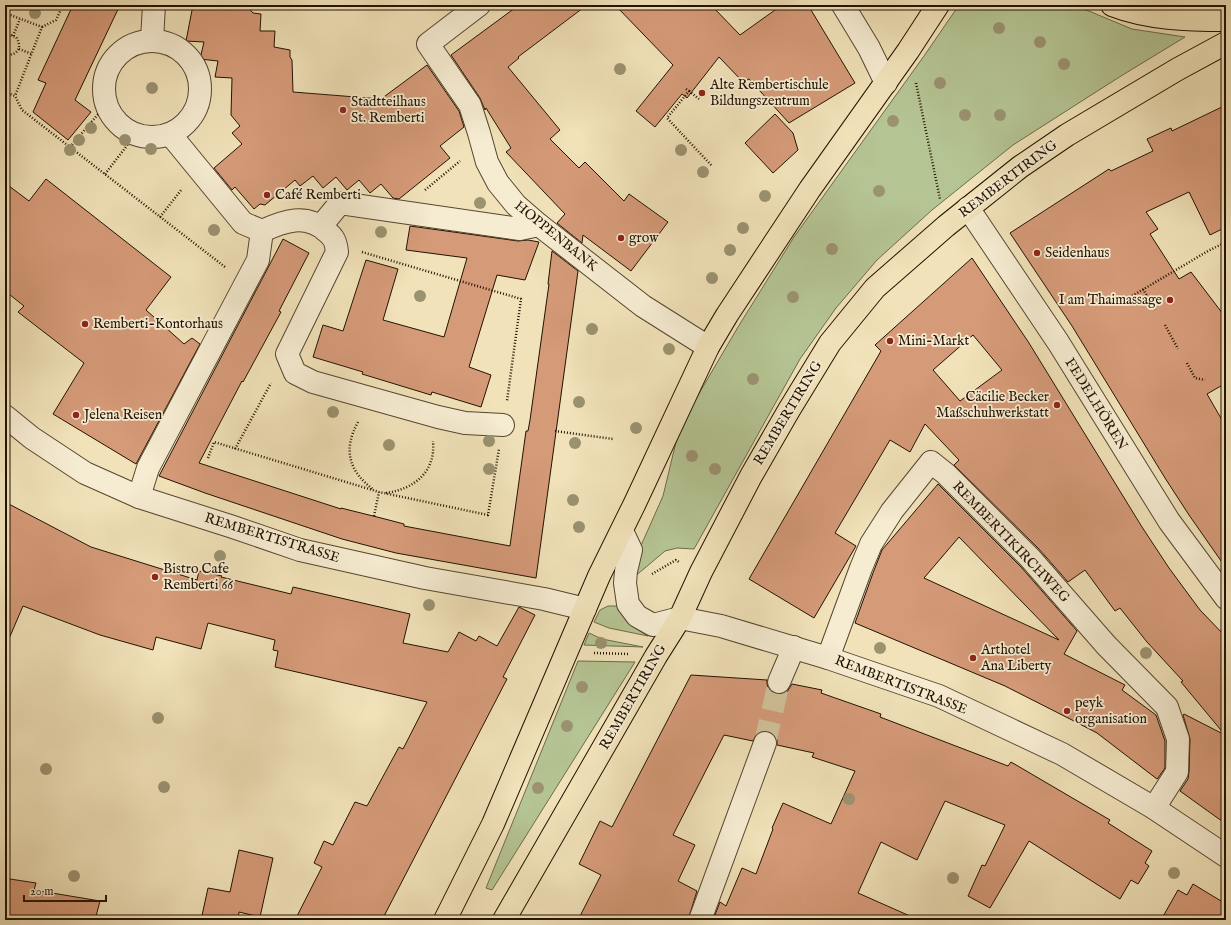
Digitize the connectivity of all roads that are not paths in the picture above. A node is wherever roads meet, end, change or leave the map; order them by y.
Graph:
1 (154, 5) edge
2 (479, 5) edge
3 (843, 5) edge
4 (938, 5) edge
5 (1112, 5) edge
6 (1226, 20) edge
7 (152, 40) junction
8 (1226, 43) edge
9 (886, 83) junction
10 (170, 134) junction
11 (968, 208) junction
12 (539, 225) junction
13 (321, 226) junction
14 (262, 230) junction
15 (708, 347) junction
16 (5, 416) edge
17 (503, 424) road end
18 (139, 497) junction
19 (622, 531) junction
20 (1226, 598) edge
21 (584, 609) junction
22 (680, 618) junction
23 (794, 647) junction
24 (828, 658) junction
25 (779, 682) tunnel mouth
26 (765, 743) tunnel mouth
27 (1154, 808) junction
28 (1226, 856) edge
29 (445, 920) edge
30 (504, 920) edge
31 (700, 920) edge

1 - 7 street
2 - 12 street, HOPPENBANK
3 - 9 street
4 - 9 main road
5 - 6 main road
7 - 10 street
7 - 10 street
8 - 11 main road, REMBERTIRING
9 - 15 main road
10 - 14 street
11 - 20 street, FEDELHÖREN
11 - 22 main road, REMBERTIRING
12 - 13 street
12 - 15 street, HOPPENBANK
13 - 14 street
13 - 17 street
14 - 18 street
15 - 19 main road
16 - 18 street, REMBERTISTRASSE
18 - 21 street, REMBERTISTRASSE
19 - 21 main road
19 - 22 street, REMBERTISTRASSE
21 - 29 main road
22 - 23 street, REMBERTISTRASSE
22 - 30 main road, REMBERTIRING
23 - 24 street, REMBERTISTRASSE
23 - 25 street
24 - 27 street, REMBERTISTRASSE
24 - 27 street, REMBERTIKIRCHWEG
26 - 31 street
27 - 28 street, REMBERTISTRASSE

